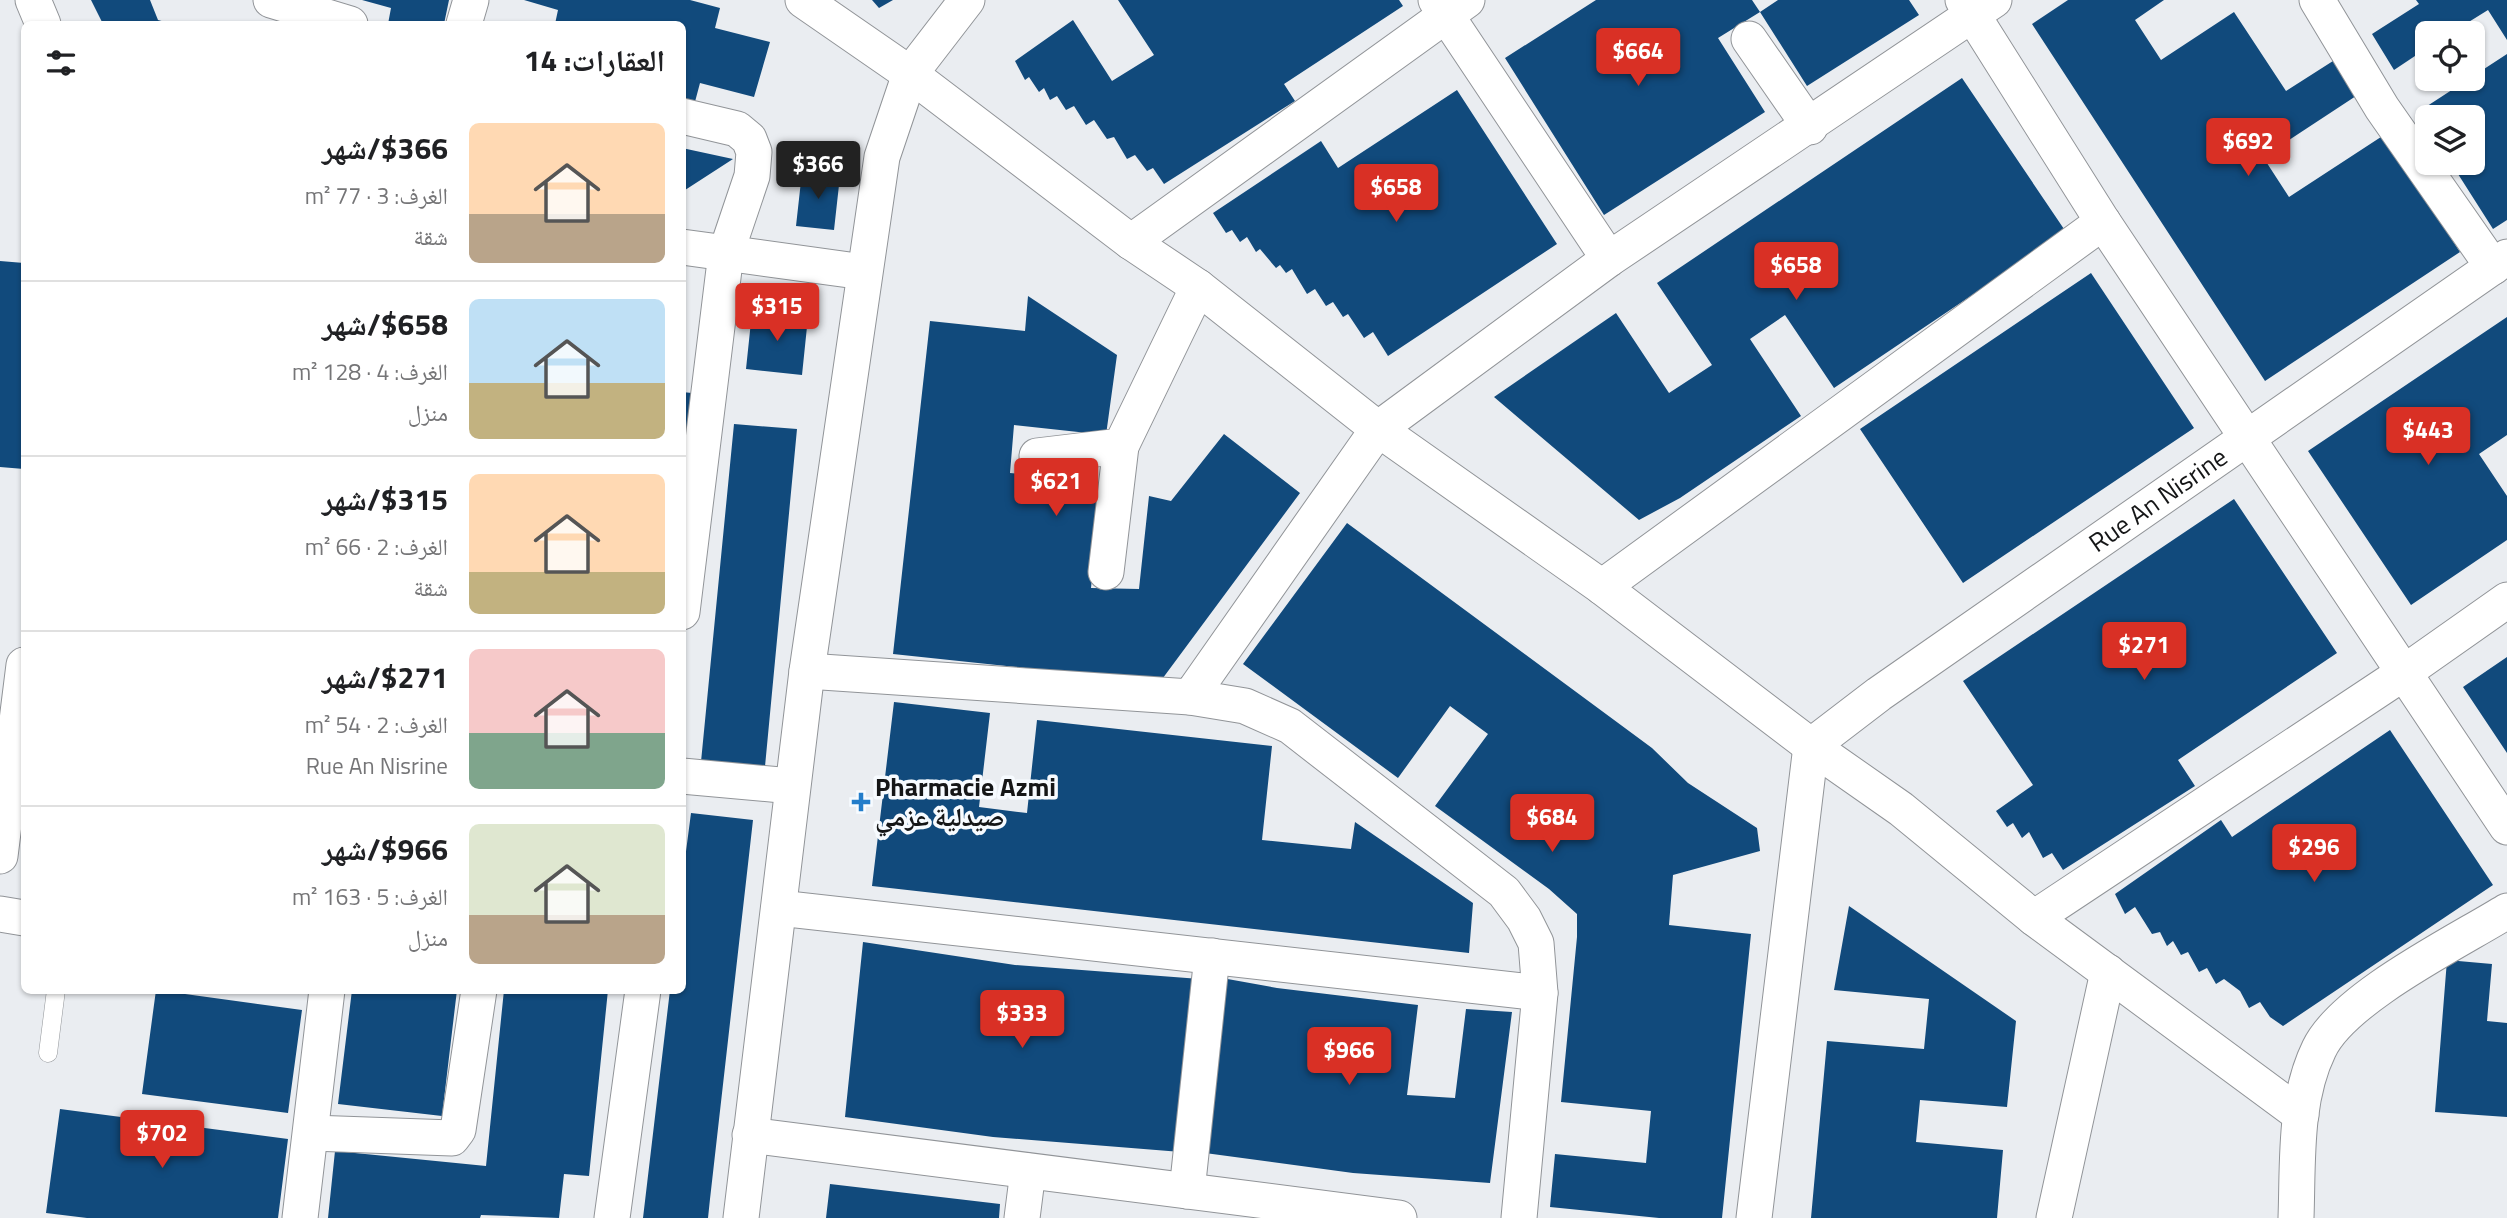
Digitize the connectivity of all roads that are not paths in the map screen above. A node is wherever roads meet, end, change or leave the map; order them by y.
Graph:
1 (33, 0) edge
2 (271, 0) edge
3 (471, 0) edge
4 (803, 0) edge
5 (967, 0) edge
6 (2317, 0) edge
7 (1449, 5) edge
8 (1976, 5) edge
9 (42, 21) edge
10 (340, 21) edge
11 (465, 21) edge
12 (1749, 39) dead end
13 (910, 74) junction
14 (686, 117) edge
15 (1810, 127) junction
16 (2103, 222) junction
17 (1131, 242) junction
18 (686, 248) edge
19 (726, 253) junction
20 (1609, 260) junction
21 (2500, 262) edge
22 (864, 272) junction
23 (1198, 287) junction
24 (1378, 429) junction
25 (2249, 438) junction
26 (1121, 446) junction
27 (1037, 456) dead end
28 (1107, 572) dead end
29 (686, 579) edge
30 (1602, 587) junction
31 (2507, 600) edge
32 (807, 671) junction
33 (2403, 674) junction
34 (21, 689) edge
35 (1190, 697) junction
36 (1811, 746) junction
37 (686, 776) edge
38 (792, 786) junction
39 (2507, 827) edge
40 (0, 856) edge
41 (779, 908) junction
42 (2507, 911) edge
43 (0, 914) edge
44 (21, 918) edge
45 (2034, 918) junction
46 (1212, 957) junction
47 (2108, 972) junction
48 (1540, 993) junction
49 (55, 994) edge
50 (327, 994) edge
51 (478, 994) edge
52 (641, 994) edge
53 (48, 1053) dead end
54 (2301, 1115) junction
55 (311, 1133) junction
56 (750, 1135) junction
57 (1028, 1171) junction
58 (1187, 1191) junction
59 (1267, 1210) edge
60 (300, 1218) edge
61 (612, 1218) edge
62 (741, 1218) edge
63 (1022, 1218) edge
64 (1399, 1218) edge
65 (1519, 1218) edge
66 (1754, 1218) edge
67 (2054, 1218) edge
68 (2296, 1218) edge

1 - 9 street
2 - 10 street
3 - 11 street
4 - 13 street
5 - 13 street
6 - 21 street
7 - 17 street
7 - 20 street
8 - 15 street
8 - 16 street
12 - 15 street
13 - 17 street
13 - 22 street
14 - 19 street
15 - 20 street
16 - 25 street
16 - 30 street
17 - 23 street
18 - 19 street
19 - 22 street
19 - 29 street
20 - 24 street
21 - 25 street, Rue An Nisrine
22 - 32 street
23 - 24 street
23 - 26 street
24 - 30 street
24 - 35 street
25 - 33 street
25 - 36 street, Rue An Nisrine
26 - 27 street
26 - 28 street
30 - 36 street
31 - 33 street
32 - 35 street
32 - 38 street
33 - 39 street
33 - 45 street
34 - 40 street
35 - 48 street
36 - 45 street
36 - 66 street
37 - 38 street
38 - 41 street
41 - 46 street
41 - 56 street
42 - 54 street
43 - 44 street
45 - 47 street
46 - 48 street
46 - 58 street
47 - 54 street
47 - 67 street
48 - 65 street
49 - 53 lane
50 - 55 street
51 - 55 street
52 - 61 street
54 - 68 street
55 - 60 street
56 - 57 street
56 - 62 street
57 - 58 street
57 - 63 street
58 - 59 street
59 - 64 street

